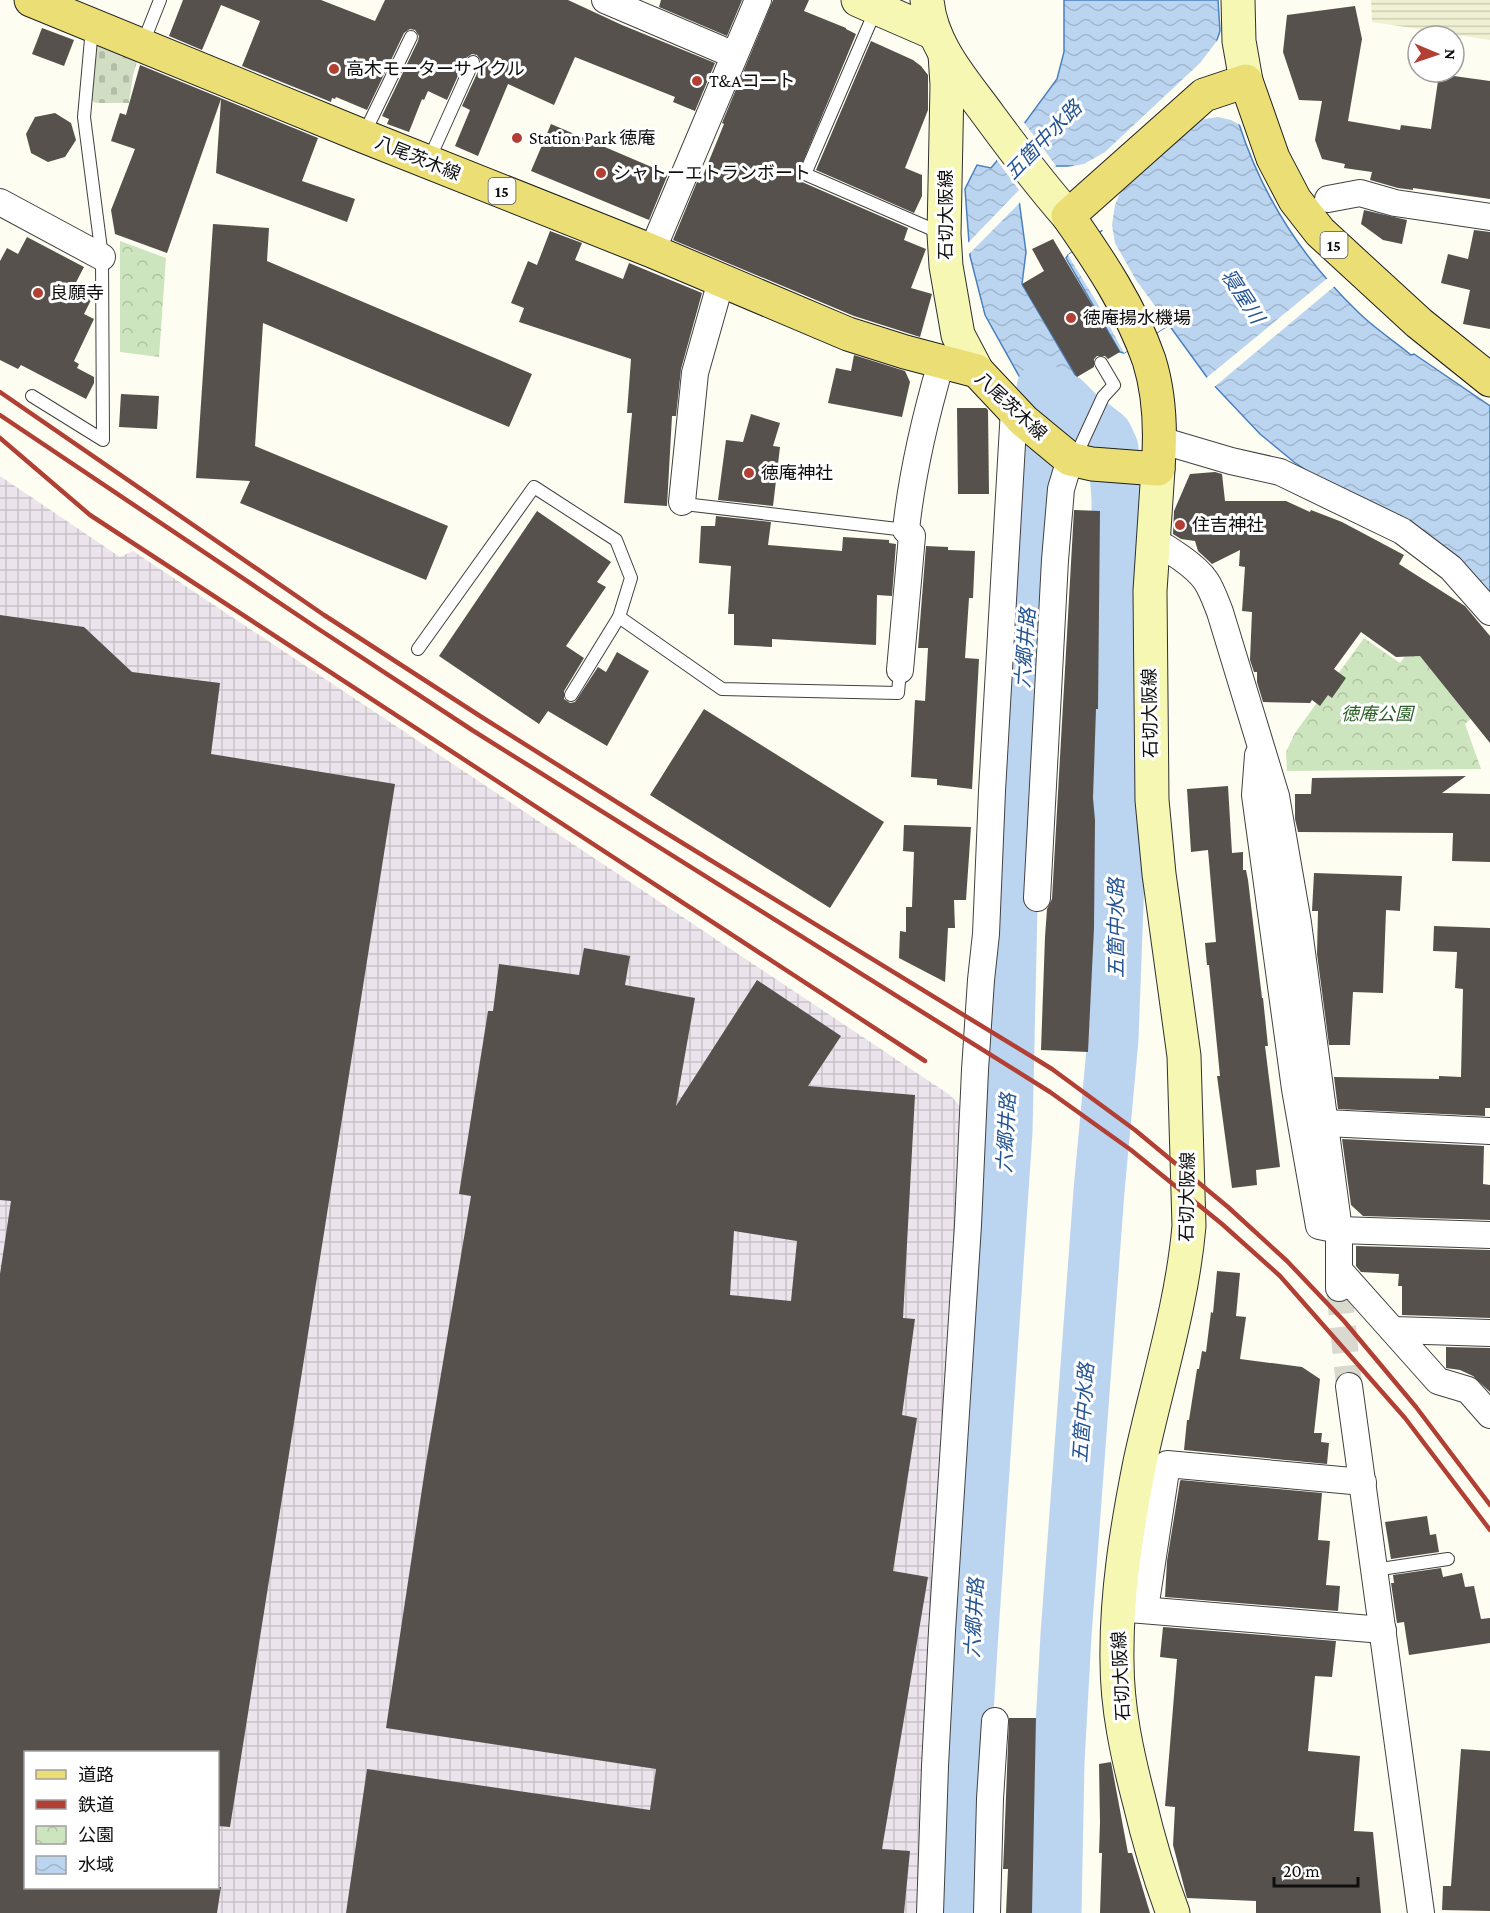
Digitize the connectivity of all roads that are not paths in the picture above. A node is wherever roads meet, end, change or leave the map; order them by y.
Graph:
1 (31, 0) edge
2 (160, 0) edge
3 (605, 0) edge
4 (758, 0) edge
5 (927, 0) edge
6 (1238, 0) edge
7 (867, 4) edge
8 (92, 27) junction
9 (411, 37) dead end
10 (940, 43) junction
11 (142, 46) junction
12 (734, 55) junction
13 (473, 62) dead end
14 (1242, 82) junction
15 (363, 136) junction
16 (428, 162) junction
17 (1328, 198) dead end
18 (0, 202) edge
19 (1077, 208) junction
20 (1490, 217) edge
21 (944, 234) junction
22 (652, 251) junction
23 (102, 257) junction
24 (721, 281) junction
25 (941, 363) junction
26 (1101, 363) dead end
27 (977, 371) junction
28 (1490, 380) edge
29 (32, 396) dead end
30 (1019, 415) junction
31 (1077, 457) junction
32 (1150, 459) junction
33 (682, 502) joint
34 (906, 530) junction
35 (1152, 540) junction
36 (1490, 612) edge
37 (619, 617) junction
38 (418, 649) dead end
39 (900, 670) joint
40 (571, 695) dead end
41 (1259, 740) junction
42 (1037, 898) dead end
43 (1326, 1123) junction
44 (1490, 1131) edge
45 (1339, 1230) junction
46 (1490, 1235) edge
47 (1393, 1330) junction
48 (1490, 1333) edge
49 (1349, 1386) tunnel mouth
50 (1490, 1415) edge
51 (1363, 1482) junction
52 (1448, 1559) dead end
53 (1374, 1570) junction
54 (1132, 1609) junction
55 (1383, 1630) junction
56 (995, 1722) dead end
57 (930, 1913) edge
58 (987, 1913) edge
59 (1173, 1913) edge
60 (1421, 1913) edge

1 - 8 main road, 八尾茨木線 / 15
2 - 11 lane
3 - 12 street
4 - 12 street
5 - 10 main road, 石切大阪線
6 - 14 main road
7 - 10 main road
7 - 21 lane
8 - 11 main road, 八尾茨木線 / 15
8 - 23 lane
9 - 15 lane
10 - 19 main road, 石切大阪線
10 - 21 main road, 石切大阪線
11 - 15 main road, 八尾茨木線 / 15
12 - 22 street
13 - 16 lane
14 - 19 main road
14 - 28 main road, 15
15 - 16 main road, 八尾茨木線 / 15
16 - 22 main road, 八尾茨木線 / 15
17 - 20 street
18 - 23 street
19 - 32 main road
21 - 27 main road, 石切大阪線
22 - 24 main road, 八尾茨木線 / 15
23 - 29 lane
24 - 25 main road, 八尾茨木線 / 15
24 - 33 street
25 - 27 main road, 八尾茨木線 / 15
25 - 34 street
26 - 31 lane
27 - 30 main road, 八尾茨木線
30 - 31 main road, 八尾茨木線
30 - 57 street
31 - 32 main road
31 - 42 street
32 - 35 main road, 石切大阪線
32 - 36 street
33 - 34 lane
34 - 39 street
35 - 41 street
35 - 54 main road, 石切大阪線
37 - 38 lane
37 - 39 lane
37 - 40 lane
41 - 43 street
41 - 45 street
43 - 44 street
43 - 45 street
45 - 46 street
45 - 47 street
47 - 48 street
47 - 50 street
49 - 51 street
51 - 53 street
51 - 54 street
52 - 53 lane
53 - 55 street
54 - 55 street
54 - 59 main road, 石切大阪線
55 - 60 street
56 - 58 street

